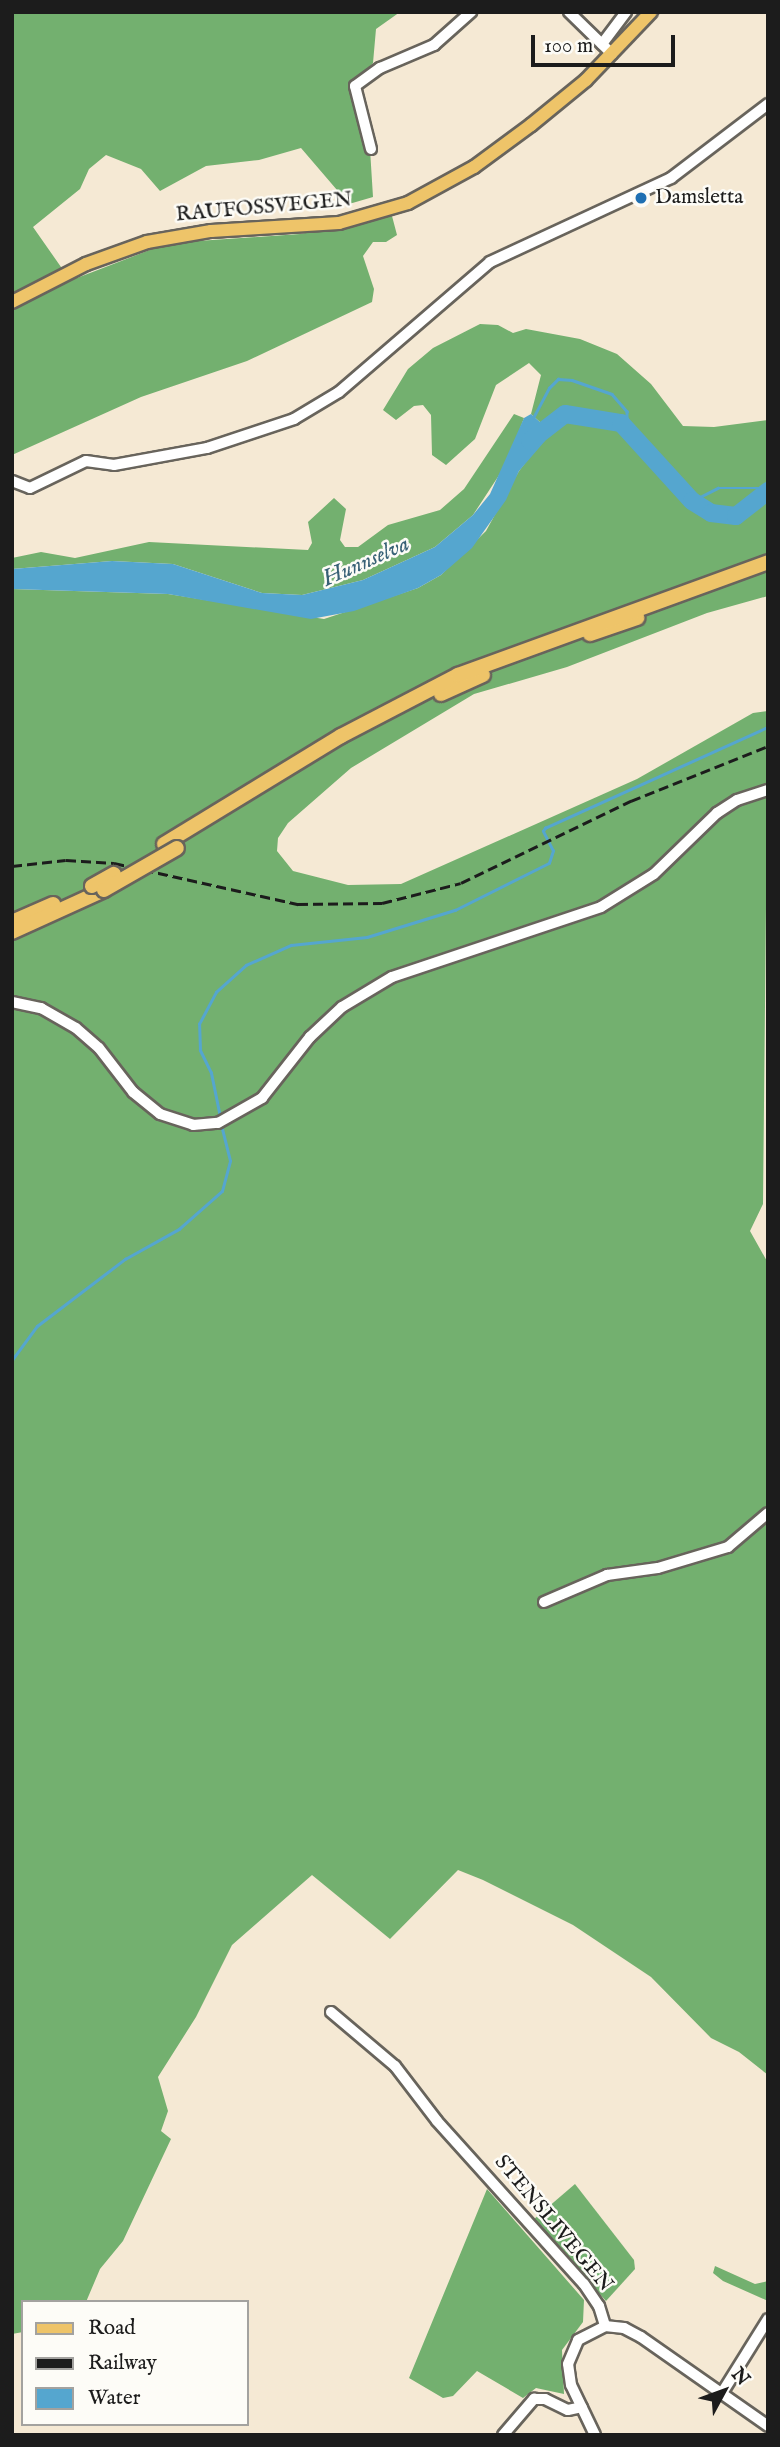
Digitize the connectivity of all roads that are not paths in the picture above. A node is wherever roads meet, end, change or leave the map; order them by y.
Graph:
1 (471, 12) edge
2 (569, 12) edge
3 (626, 12) edge
4 (639, 12) edge
5 (651, 12) edge
6 (607, 50) junction
7 (768, 104) edge
8 (371, 149) dead end
9 (12, 302) edge
10 (12, 481) edge
11 (768, 562) edge
12 (768, 571) edge
13 (768, 790) edge
14 (170, 846) junction
15 (98, 888) junction
16 (12, 922) edge
17 (12, 932) edge
18 (12, 1002) edge
19 (768, 1513) edge
20 (544, 1602) dead end
21 (331, 2012) dead end
22 (768, 2319) edge
23 (605, 2326) junction
24 (722, 2393) junction
25 (582, 2407) junction
26 (768, 2426) edge
27 (503, 2435) edge
28 (595, 2435) edge

1 - 8 street
2 - 6 street
3 - 6 street
4 - 6 main road, RAUFOSSVEGEN
5 - 6 main road, RAUFOSSVEGEN
6 - 9 main road, RAUFOSSVEGEN
7 - 10 street
11 - 14 highway
12 - 14 highway
13 - 18 street
14 - 15 highway, bridge
15 - 16 highway
15 - 17 highway
19 - 20 street
21 - 23 street, STENSLIVEGEN
22 - 24 street
23 - 24 street, STENSLIVEGEN
23 - 25 street
24 - 26 street, STENSLIVEGEN
25 - 27 street
25 - 28 street

